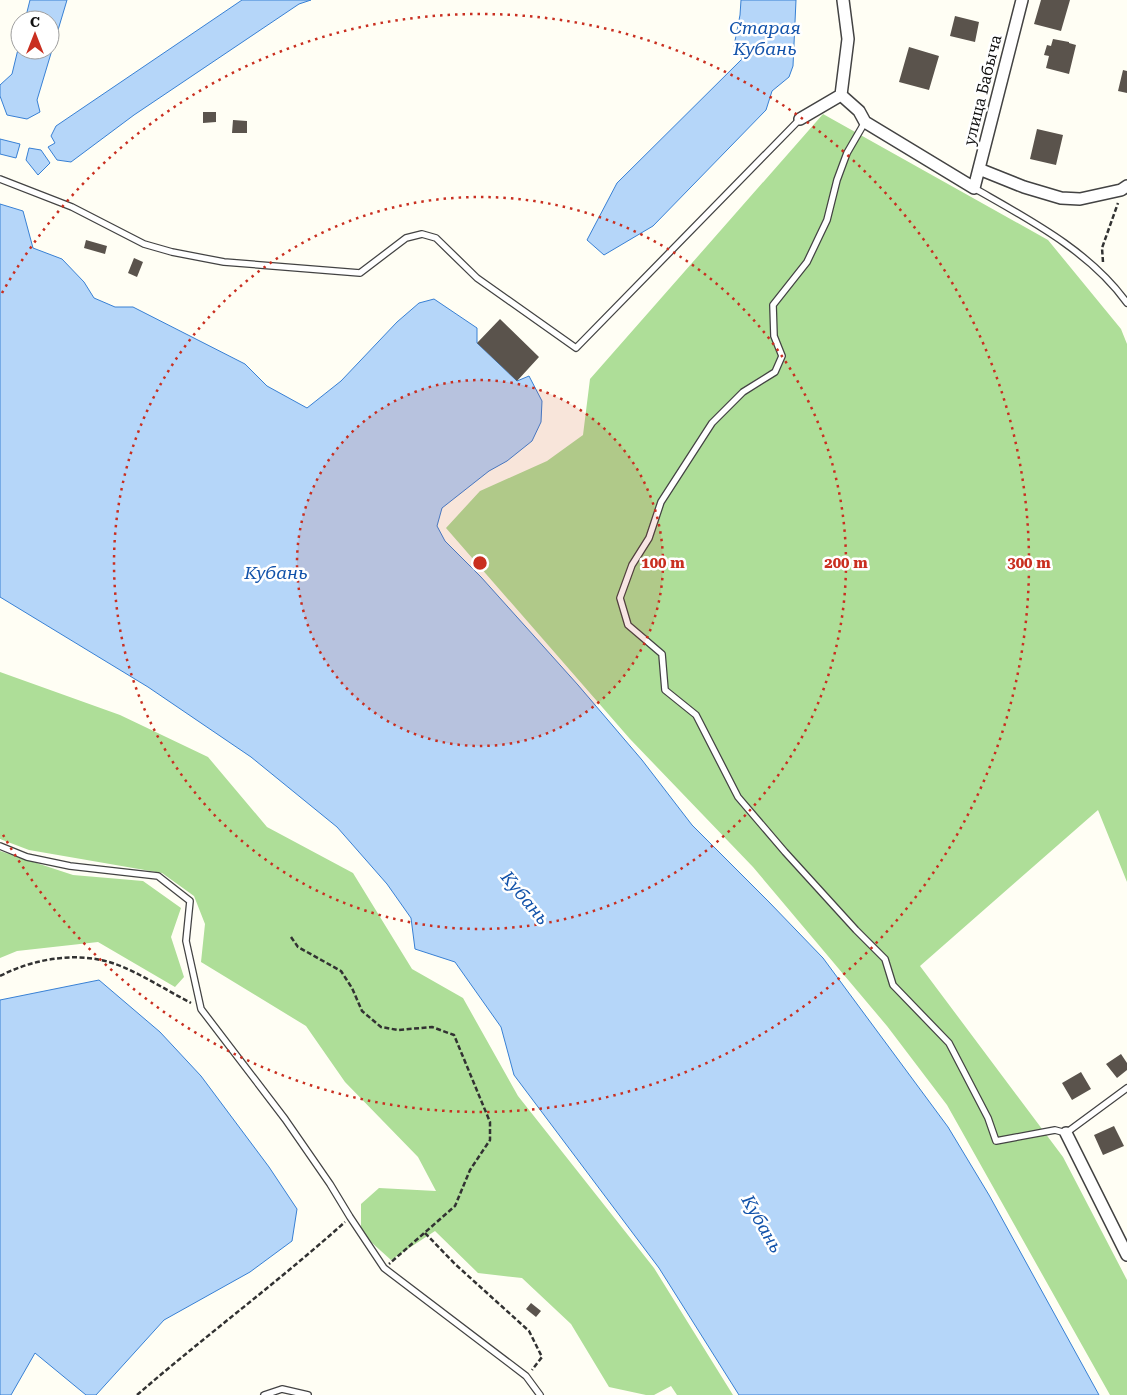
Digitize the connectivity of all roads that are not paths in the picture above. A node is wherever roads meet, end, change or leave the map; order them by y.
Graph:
1 (843, 0) edge
2 (1022, 0) edge
3 (841, 95) junction
4 (800, 119) joint
5 (864, 122) junction
6 (979, 169) junction
7 (0, 179) edge
8 (974, 188) junction
9 (1124, 188) edge
10 (1127, 303) edge
11 (0, 846) edge
12 (1127, 1088) edge
13 (1066, 1133) junction
14 (1127, 1255) edge
15 (264, 1395) edge
16 (308, 1395) edge
17 (540, 1395) edge

1 - 3 street
2 - 6 street, улица Бабыча
3 - 4 street
3 - 5 street
4 - 7 lane
5 - 8 street
5 - 13 lane
6 - 8 street, улица Бабыча
6 - 9 street
8 - 10 lane
11 - 17 lane
12 - 13 lane
13 - 14 street
15 - 16 lane

